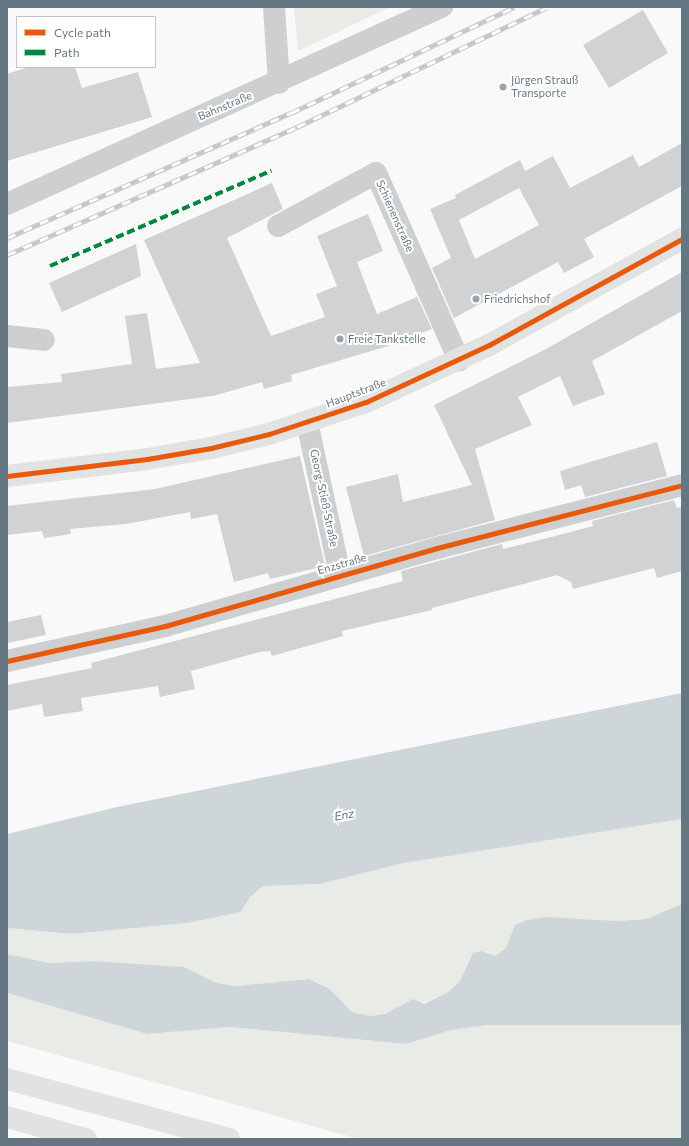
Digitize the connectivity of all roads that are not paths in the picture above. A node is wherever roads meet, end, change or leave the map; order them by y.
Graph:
1 (274, 7) edge
2 (442, 7) edge
3 (279, 84) junction
4 (7, 204) edge
5 (278, 226) dead end
6 (682, 239) edge
7 (7, 336) edge
8 (44, 340) dead end
9 (459, 360) junction
10 (307, 422) junction
11 (7, 476) edge
12 (682, 485) edge
13 (340, 575) junction
14 (7, 662) edge
15 (7, 1079) edge
16 (7, 1117) edge
17 (86, 1139) edge
18 (230, 1139) edge

1 - 3 street
2 - 3 street, Bahnstraße
3 - 4 street, Bahnstraße
5 - 9 street, Schienenstraße
6 - 9 street, Hauptstraße
7 - 8 street
9 - 10 street, Hauptstraße
10 - 11 street, Hauptstraße
10 - 13 street, Georg-Stieß-Straße
12 - 13 street, Enzstraße
13 - 14 street, Enzstraße
15 - 18 street
16 - 17 street

